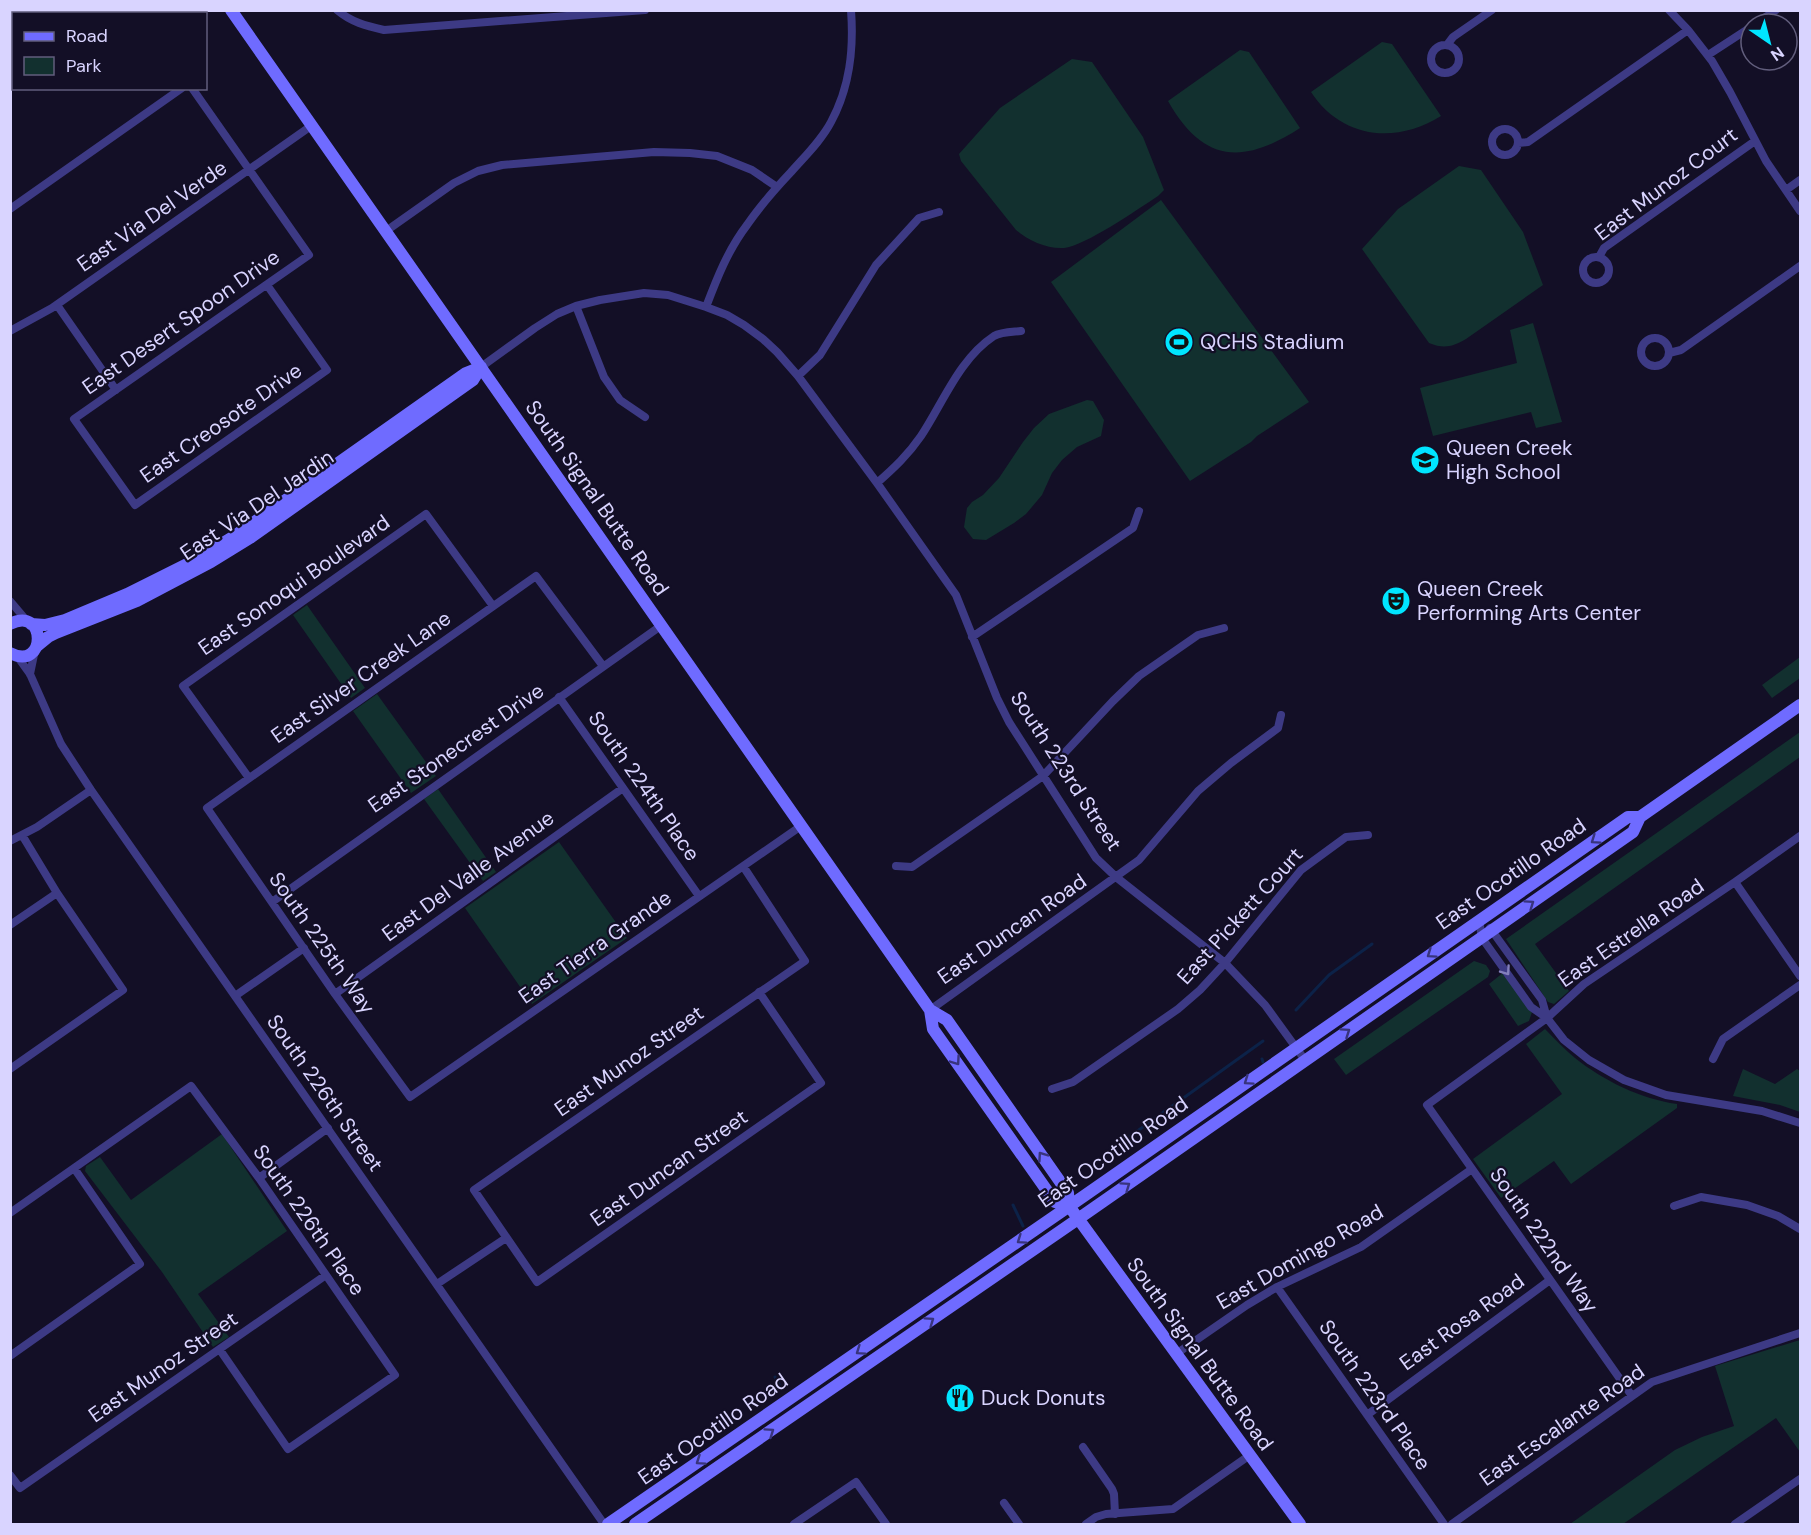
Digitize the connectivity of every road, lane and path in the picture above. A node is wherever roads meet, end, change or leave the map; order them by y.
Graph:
1 (231, 10) edge
2 (336, 10) edge
3 (645, 10) edge
4 (850, 10) edge
5 (1492, 10) edge
6 (1669, 10) edge
7 (1688, 30) junction
8 (1739, 35) edge
9 (1447, 45) dead end
10 (1708, 55) junction
11 (179, 90) edge
12 (193, 90) edge
13 (311, 126) junction
14 (1755, 141) junction
15 (1518, 143) dead end
16 (249, 169) junction
17 (1800, 180) edge
18 (777, 187) junction
19 (1786, 189) junction
20 (10, 209) edge
21 (1800, 211) edge
22 (939, 212) dead end
23 (386, 231) junction
24 (1599, 257) dead end
25 (1800, 266) edge
26 (267, 285) junction
27 (57, 305) junction
28 (576, 306) junction
29 (706, 307) junction
30 (1020, 330) dead end
31 (10, 331) edge
32 (1669, 353) dead end
33 (481, 367) junction
34 (798, 376) junction
35 (116, 390) junction
36 (645, 417) dead end
37 (74, 419) joint
38 (877, 483) junction
39 (1139, 511) dead end
40 (11, 602) edge
41 (493, 606) junction
42 (29, 623) junction
43 (10, 624) edge
44 (662, 625) junction
45 (1224, 628) dead end
46 (972, 637) junction
47 (36, 648) junction
48 (14, 655) edge
49 (603, 666) junction
50 (30, 674) junction
51 (559, 697) junction
52 (1800, 705) edge
53 (1281, 715) dead end
54 (1043, 776) junction
55 (249, 778) junction
56 (623, 788) junction
57 (91, 790) junction
58 (207, 808) joint
59 (1640, 817) junction
60 (801, 826) junction
61 (22, 835) junction
62 (1368, 835) dead end
63 (1800, 836) edge
64 (10, 841) edge
65 (743, 866) junction
66 (896, 866) dead end
67 (1116, 877) junction
68 (1735, 882) junction
69 (57, 892) junction
70 (699, 896) junction
71 (272, 902) junction
72 (1479, 921) junction
73 (10, 925) edge
74 (1493, 930) junction
75 (1482, 938) junction
76 (304, 948) junction
77 (1225, 963) junction
78 (1800, 976) edge
79 (1800, 985) edge
80 (759, 992) junction
81 (335, 994) junction
82 (236, 996) junction
83 (930, 1010) junction
84 (1547, 1018) junction
85 (1296, 1048) junction
86 (1713, 1059) dead end
87 (1305, 1060) junction
88 (10, 1069) edge
89 (1052, 1089) dead end
90 (410, 1097) joint
91 (1427, 1105) joint
92 (1800, 1123) edge
93 (328, 1128) junction
94 (74, 1168) junction
95 (1472, 1169) junction
96 (259, 1178) junction
97 (1069, 1206) junction
98 (1674, 1206) dead end
99 (10, 1213) edge
100 (1078, 1219) junction
101 (1800, 1229) edge
102 (507, 1238) junction
103 (326, 1275) junction
104 (1550, 1280) junction
105 (437, 1284) junction
106 (1277, 1287) junction
107 (1800, 1333) edge
108 (220, 1350) junction
109 (1176, 1354) junction
110 (10, 1356) edge
111 (1632, 1396) junction
112 (1367, 1415) junction
113 (1083, 1448) dead end
114 (1250, 1455) junction
115 (10, 1475) edge
116 (1800, 1479) edge
117 (1004, 1503) dead end
118 (1115, 1514) junction
119 (604, 1524) edge
120 (608, 1524) edge
121 (635, 1524) edge
122 (794, 1524) edge
123 (886, 1524) edge
124 (1019, 1524) edge
125 (1086, 1524) edge
126 (1300, 1524) edge
127 (1444, 1524) edge
128 (1452, 1524) edge
129 (1735, 1524) edge

1 - 13 street, South Signal Butte Road
2 - 3 street
4 - 18 street
5 - 9 street
6 - 7 street
7 - 10 street
7 - 15 street
8 - 10 street
10 - 14 street
11 - 20 street
12 - 16 street
13 - 16 street, East Via Del Verde
13 - 23 street, South Signal Butte Road
14 - 19 street
14 - 24 street, East Munoz Court
16 - 26 street, East Desert Spoon Drive
16 - 27 street, East Via Del Verde
17 - 19 street
18 - 23 street
18 - 29 street
19 - 21 street
22 - 34 street
23 - 33 street, South Signal Butte Road
25 - 32 street
26 - 35 street, East Desert Spoon Drive
26 - 37 street, East Creosote Drive
27 - 31 street, East Via Del Verde
27 - 35 street
28 - 29 street, East Via Del Jardin
28 - 33 street, East Via Del Jardin
28 - 36 street
29 - 34 street, South 223rd Street
30 - 38 street
33 - 42 street, East Via Del Jardin
33 - 44 street, South Signal Butte Road
33 - 47 street, East Via Del Jardin
34 - 38 street, South 223rd Street
35 - 37 street, East Desert Spoon Drive
38 - 46 street, South 223rd Street
39 - 46 street
40 - 42 street
41 - 49 street, East Silver Creek Lane
41 - 55 street, East Silver Creek Lane
41 - 55 street, East Sonoqui Boulevard
42 - 43 street, East Via Del Jardin
42 - 47 street
44 - 49 street, East Stonecrest Drive
44 - 60 street, South Signal Butte Road
45 - 54 street
46 - 54 street, South 223rd Street
47 - 48 street, East Via Del Jardin
47 - 50 street
48 - 50 street, South 226th Street
49 - 51 street, East Stonecrest Drive
50 - 57 street, South 226th Street
51 - 56 street, South 224th Place
51 - 71 street, East Stonecrest Drive
52 - 59 street, East Ocotillo Road
53 - 67 street, East Duncan Road
54 - 66 street
54 - 67 street, South 223rd Street
55 - 58 street, East Silver Creek Lane
56 - 70 street, South 224th Place
56 - 81 street, East Del Valle Avenue
57 - 61 street
57 - 82 street, South 226th Street
58 - 71 street, South 225th Way
59 -> 72 street, East Ocotillo Road
74 -> 59 street, East Ocotillo Road
60 - 65 street, East Tierra Grande
60 - 83 street, South Signal Butte Road
61 - 64 street
61 - 69 street
62 - 77 street, East Pickett Court
63 - 68 street, East Estrella Road
65 - 70 street, East Tierra Grande
65 - 80 street, East Munoz Street
67 - 77 street, South 223rd Street
67 - 83 street, East Duncan Road
68 - 78 street
68 - 84 street, East Estrella Road
69 - 73 street
69 - 88 street
70 - 90 street, East Tierra Grande
71 - 76 street, South 225th Way
72 - 74 street
72 - 75 street
72 -> 85 street, East Ocotillo Road
74 - 75 street, East Ocotillo Road
74 - 84 street
75 -> 84 street
87 -> 75 street, East Ocotillo Road
76 - 81 street, South 225th Way
76 - 82 street
77 - 85 street, South 223rd Street
77 - 89 street, East Pickett Court
79 - 86 street
80 - 102 street, East Munoz Street
80 - 102 street, East Duncan Street
81 - 90 street, South 225th Way
82 - 93 street, South 226th Street
83 - 97 street, South Signal Butte Road
84 - 91 street, East Estrella Road
84 - 92 street
85 - 87 street, South 223rd Street
85 -> 97 street, East Ocotillo Road
100 -> 87 street, East Ocotillo Road
91 - 95 street, South 222nd Way
93 - 96 street
93 - 105 street, South 226th Street
94 - 96 street, South 226th Place
94 - 99 street
94 - 110 street
95 - 104 street, South 222nd Way
95 - 106 street, East Domingo Road
96 - 103 street, South 226th Place
97 - 100 street, South Signal Butte Road
97 -> 120 street, East Ocotillo Road
98 - 101 street
100 - 109 street, South Signal Butte Road
121 -> 100 street, East Ocotillo Road
102 - 105 street
103 - 108 street, East Munoz Street
103 - 108 street, South 226th Place
104 - 111 street, South 222nd Way
104 - 112 street, East Rosa Road
105 - 119 street, South 226th Street
106 - 109 street, East Domingo Road
106 - 112 street, South 223rd Place
107 - 111 street, East Escalante Road
108 - 115 street, East Munoz Street
109 - 114 street, South Signal Butte Road
111 - 128 street, East Escalante Road
112 - 127 street, South 223rd Place
113 - 118 street
114 - 118 street
114 - 126 street, South Signal Butte Road
116 - 129 street
117 - 124 street
118 - 125 street
122 - 123 street

